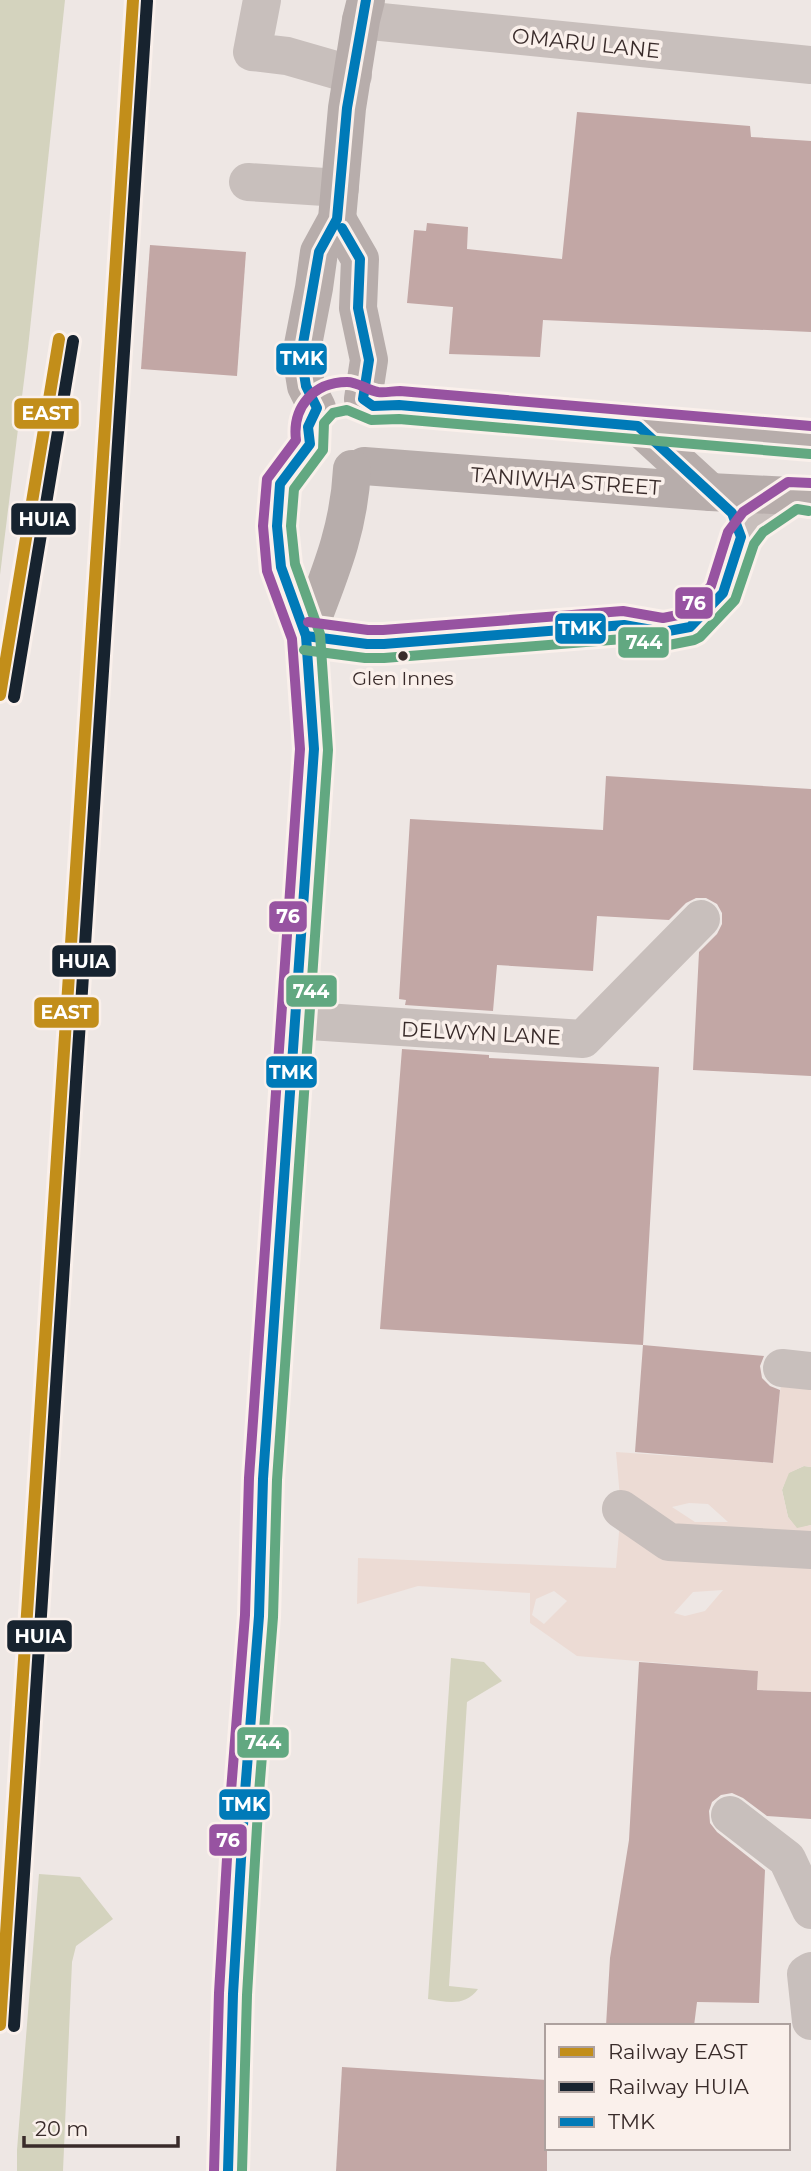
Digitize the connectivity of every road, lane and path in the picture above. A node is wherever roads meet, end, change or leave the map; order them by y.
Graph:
1 (262, 0) edge
2 (363, 10) edge
3 (811, 65) edge
4 (353, 75) junction
5 (248, 182) dead end
6 (338, 203) junction
7 (368, 403) junction
8 (314, 426) junction
9 (638, 426) junction
10 (811, 440) edge
11 (358, 468) junction
12 (710, 492) junction
13 (802, 496) edge
14 (741, 537) junction
15 (306, 636) junction
16 (701, 919) dead end
17 (295, 1020) junction
18 (621, 1508) dead end
19 (811, 1550) edge
20 (730, 1815) dead end
21 (811, 1910) edge
22 (811, 1970) edge
23 (811, 2021) edge
24 (228, 2171) edge

1 - 4 street
2 - 3 street, OMARU LANE
2 - 4 main road
4 - 6 main road
5 - 6 street
6 - 7 main road
6 - 8 main road
7 - 8 main road
7 - 9 main road
7 - 11 main road
8 - 11 main road
8 - 15 main road
9 - 10 main road
9 - 12 main road
11 - 12 main road, TANIWHA STREET
11 - 15 main road
12 - 13 main road, TANIWHA STREET
12 - 14 street
13 - 14 street
14 - 15 street
15 - 17 main road
16 - 17 street, DELWYN LANE
17 - 24 main road
18 - 19 street
20 - 21 street
22 - 23 street

